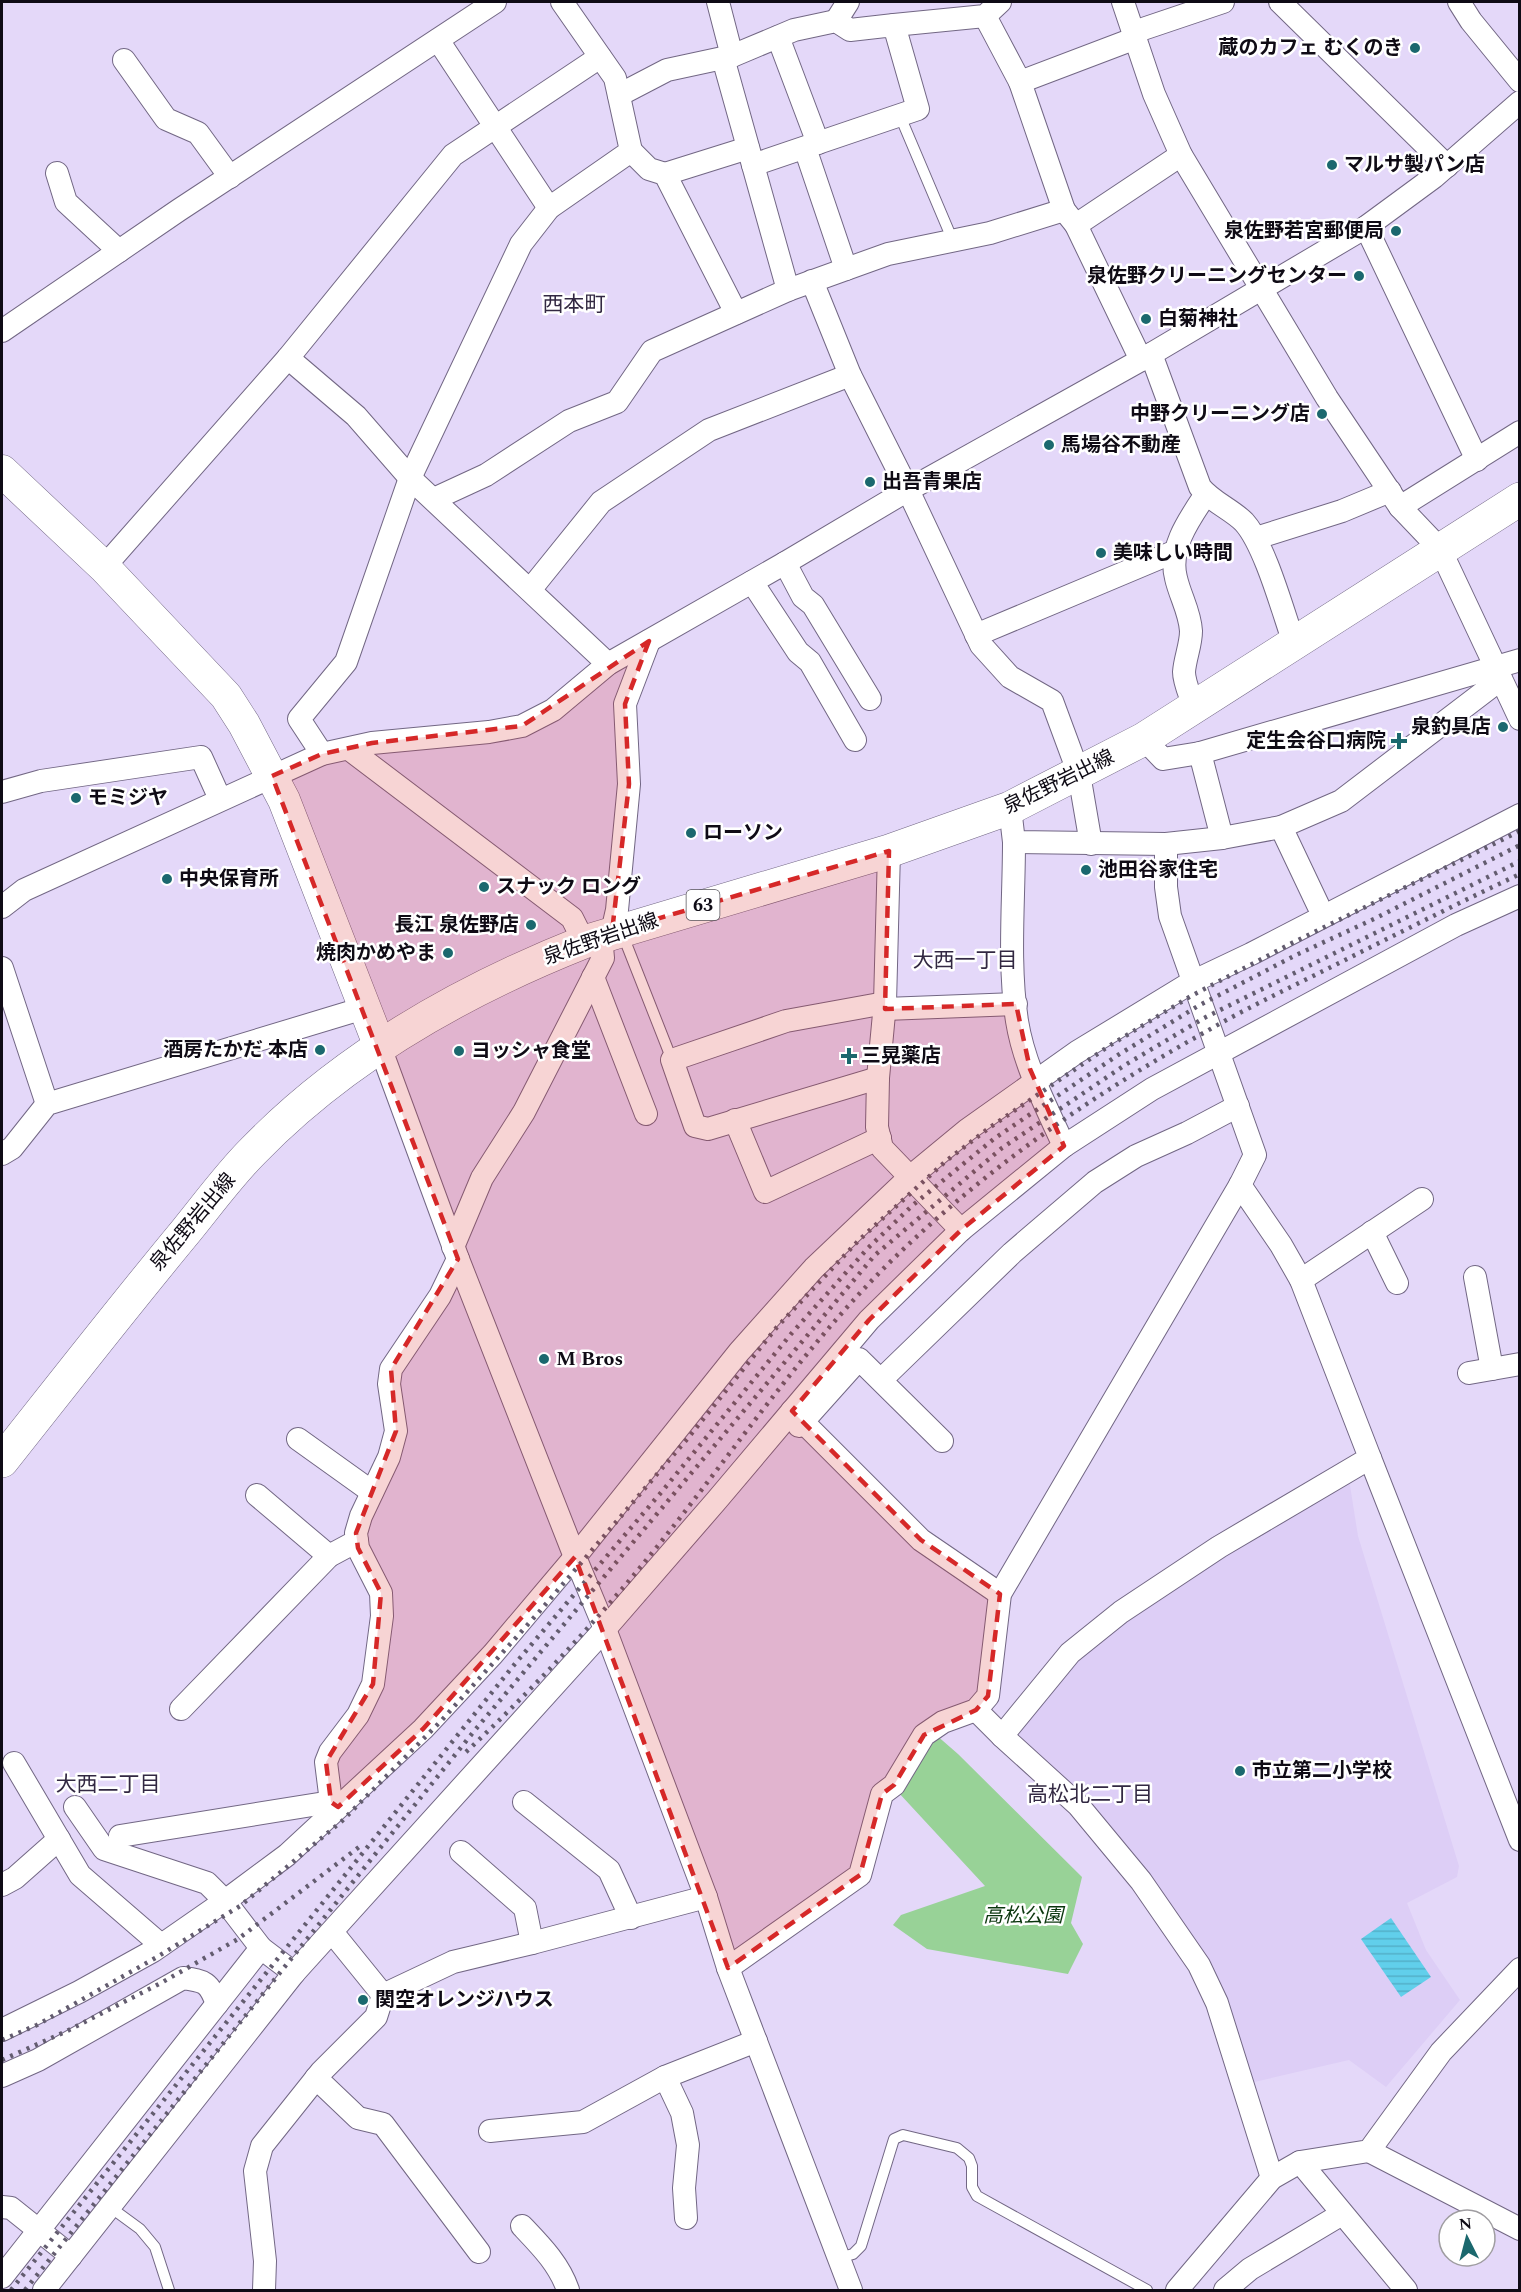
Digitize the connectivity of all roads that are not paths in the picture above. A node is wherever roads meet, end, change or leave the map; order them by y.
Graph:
1 (495, 2) edge
2 (562, 2) edge
3 (718, 2) edge
4 (848, 2) edge
5 (1123, 2) edge
6 (1222, 2) edge
7 (1280, 2) edge
8 (1460, 2) edge
9 (992, 9) edge
10 (836, 21) junction
11 (894, 25) junction
12 (1135, 35) junction
13 (778, 37) junction
14 (438, 40) junction
15 (600, 57) junction
16 (728, 57) junction
17 (124, 60) dead end
18 (1520, 81) edge
19 (1020, 82) junction
20 (620, 95) junction
21 (1520, 102) edge
22 (900, 116) junction
23 (495, 127) junction
24 (812, 146) junction
25 (631, 151) junction
26 (1181, 155) junction
27 (751, 157) junction
28 (1447, 166) junction
29 (57, 173) dead end
30 (665, 174) junction
31 (230, 177) junction
32 (549, 208) junction
33 (1070, 218) junction
34 (1366, 227) junction
35 (953, 241) junction
36 (119, 251) junction
37 (846, 269) junction
38 (812, 281) junction
39 (1262, 288) junction
40 (788, 290) junction
41 (736, 313) junction
42 (2, 331) edge
43 (1146, 357) junction
44 (288, 358) junction
45 (850, 375) junction
46 (1520, 432) edge
47 (1477, 459) junction
48 (2, 471) edge
49 (410, 478) junction
50 (908, 490) junction
51 (1206, 494) junction
52 (434, 499) junction
53 (1395, 499) junction
54 (1520, 499) edge
55 (1256, 538) junction
56 (1440, 549) junction
57 (1176, 551) junction
58 (785, 563) junction
59 (104, 567) junction
60 (752, 582) junction
61 (530, 590) junction
62 (976, 635) junction
63 (649, 641) junction
64 (1294, 643) junction
65 (1520, 660) edge
66 (608, 664) junction
67 (1498, 674) junction
68 (870, 699) dead end
69 (1194, 707) junction
70 (1520, 719) edge
71 (1144, 739) junction
72 (855, 740) dead end
73 (348, 749) junction
74 (1200, 753) junction
75 (322, 754) junction
76 (1079, 774) junction
77 (272, 776) junction
78 (2, 792) edge
79 (220, 799) junction
80 (1010, 808) junction
81 (1520, 815) edge
82 (1281, 827) junction
83 (1222, 838) junction
84 (1014, 842) junction
85 (1091, 844) junction
86 (1166, 844) junction
87 (889, 850) junction
88 (1520, 896) edge
89 (1318, 905) dead end
90 (2, 907) edge
91 (604, 935) junction
92 (2, 968) edge
93 (593, 976) junction
94 (1192, 982) junction
95 (1016, 1004) junction
96 (885, 1006) junction
97 (364, 1008) junction
98 (380, 1047) junction
99 (1219, 1052) junction
100 (672, 1060) junction
101 (878, 1078) junction
102 (1036, 1083) junction
103 (47, 1104) junction
104 (1238, 1106) junction
105 (646, 1114) dead end
106 (735, 1120) junction
107 (880, 1138) junction
108 (1064, 1146) junction
109 (2, 1154) edge
110 (910, 1177) junction
111 (1240, 1185) junction
112 (1422, 1199) dead end
113 (961, 1230) junction
114 (1372, 1232) junction
115 (456, 1253) junction
116 (1475, 1277) dead end
117 (1301, 1280) junction
118 (1397, 1282) dead end
119 (1520, 1364) edge
120 (1492, 1369) junction
121 (1469, 1374) dead end
122 (882, 1380) junction
123 (797, 1417) junction
124 (298, 1439) dead end
125 (942, 1441) dead end
126 (5, 1451) edge
127 (775, 1455) dead end
128 (1370, 1458) junction
129 (372, 1492) junction
130 (257, 1495) dead end
131 (357, 1541) junction
132 (329, 1556) junction
133 (574, 1557) junction
134 (1000, 1594) junction
135 (605, 1629) junction
136 (181, 1708) dead end
137 (976, 1710) junction
138 (1002, 1736) junction
139 (14, 1763) dead end
140 (525, 1802) dead end
141 (335, 1805) junction
142 (75, 1807) dead end
143 (120, 1836) dead end
144 (58, 1839) junction
145 (1520, 1840) edge
146 (461, 1852) dead end
147 (2, 1885) edge
148 (706, 1897) junction
149 (225, 1901) junction
150 (631, 1918) junction
151 (332, 1932) junction
152 (532, 1944) junction
153 (161, 1945) junction
154 (261, 1948) junction
155 (728, 1968) junction
156 (1520, 1969) edge
157 (294, 1973) junction
158 (383, 1995) junction
159 (217, 2004) junction
160 (2, 2030) edge
161 (756, 2041) junction
162 (2, 2076) edge
163 (665, 2077) junction
164 (316, 2078) junction
165 (490, 2130) dead end
166 (1369, 2151) junction
167 (1300, 2162) junction
168 (1272, 2178) junction
169 (2, 2207) edge
170 (110, 2207) junction
171 (1342, 2214) junction
172 (686, 2218) dead end
173 (522, 2226) dead end
174 (1520, 2229) edge
175 (39, 2230) junction
176 (479, 2252) dead end
177 (71, 2256) junction
178 (839, 2258) junction
179 (2, 2277) edge
180 (46, 2290) edge
181 (169, 2290) edge
182 (265, 2290) edge
183 (568, 2290) edge
184 (851, 2290) edge
185 (1147, 2290) edge
186 (1177, 2290) edge
187 (1225, 2290) edge
188 (1406, 2290) edge

1 - 14 street
2 - 15 street
3 - 16 street
4 - 10 street
5 - 12 street
6 - 12 street
7 - 28 street
8 - 18 street
9 - 11 street
9 - 19 street
10 - 11 street
10 - 13 street
11 - 22 street
12 - 19 street
12 - 26 street
13 - 16 street
13 - 24 street
14 - 23 street
14 - 31 street
15 - 20 street
15 - 23 street
16 - 20 street
16 - 27 street
17 - 31 street
19 - 33 street
20 - 25 street
21 - 28 street
22 - 24 street
22 - 35 lane
23 - 32 street
23 - 44 street
24 - 27 street
24 - 37 street
25 - 30 street
25 - 32 street
26 - 33 street
26 - 39 street
27 - 30 street
27 - 40 street
28 - 34 street
29 - 36 street
30 - 41 street
31 - 36 street
32 - 49 street
33 - 35 street
33 - 43 street
34 - 39 street
34 - 47 street
35 - 37 street
36 - 42 street
37 - 38 street
38 - 40 street
38 - 45 street
39 - 43 street
39 - 53 street
40 - 41 street
41 - 52 street
43 - 50 street
43 - 51 street
44 - 49 street
44 - 59 street
45 - 50 street
45 - 61 street
46 - 47 street
47 - 53 street
48 - 59 street
49 - 52 street
49 - 75 street
50 - 58 street
50 - 62 street
51 - 55 street
51 - 57 street
52 - 61 street
53 - 55 street
53 - 56 street
54 - 56 main road, 泉佐野岩出線 / 63
55 - 64 street
56 - 64 main road, 泉佐野岩出線 / 63
56 - 67 street
57 - 62 street
57 - 69 street
58 - 60 street
58 - 68 street
59 - 77 street
60 - 63 street
60 - 72 street
61 - 66 street
62 - 76 street
63 - 66 street
63 - 91 street
64 - 69 main road, 泉佐野岩出線 / 63
65 - 67 street
66 - 73 street
67 - 70 street
67 - 74 street
67 - 82 street
69 - 71 main road, 泉佐野岩出線 / 63
71 - 74 street
71 - 76 main road, 泉佐野岩出線 / 63
73 - 75 street
73 - 91 street
74 - 83 street
75 - 77 street
76 - 80 main road, 泉佐野岩出線 / 63
76 - 85 street
77 - 79 street
77 - 97 street
78 - 79 street
79 - 90 street
80 - 84 street
80 - 87 main road, 泉佐野岩出線 / 63
81 - 94 street
82 - 83 street
82 - 89 street
83 - 86 street
84 - 85 street
84 - 95 street
85 - 86 street
86 - 94 street
87 - 91 main road, 泉佐野岩出線 / 63
87 - 96 street
88 - 99 street
91 - 93 street
91 - 98 main road, 泉佐野岩出線 / 63
91 - 100 lane
92 - 103 street
93 - 105 street
93 - 115 street
94 - 99 street
94 - 102 street
95 - 96 street
95 - 102 street
96 - 100 street
96 - 101 street
97 - 98 street
97 - 103 street
98 - 115 street
98 - 126 main road, 泉佐野岩出線 / 63
99 - 104 street
99 - 108 street
100 - 106 street
101 - 106 street
101 - 107 street
102 - 108 street
102 - 110 street
103 - 109 street
104 - 111 street
104 - 122 street
106 - 107 street
107 - 110 street
108 - 113 street
110 - 113 street
110 - 133 street
111 - 117 street
111 - 134 street
112 - 114 street
113 - 123 street
114 - 117 street
114 - 118 street
115 - 129 street
115 - 133 street
116 - 120 street
117 - 128 street
119 - 120 street
120 - 121 street
122 - 123 street
122 - 125 street
123 - 127 street
123 - 134 street
123 - 135 street
124 - 129 street
128 - 138 street
128 - 145 street
129 - 131 street
130 - 132 street
131 - 132 street
131 - 141 street
132 - 136 street
133 - 135 street
133 - 141 street
134 - 137 street
135 - 148 street
135 - 151 street
137 - 138 street
137 - 155 street
138 - 168 street
139 - 144 street
140 - 150 street
141 - 143 street
141 - 149 street
142 - 149 street
144 - 147 street
144 - 153 street
146 - 152 street
148 - 150 street
148 - 155 street
149 - 153 street
149 - 154 street
150 - 152 street
151 - 157 street
151 - 158 street
152 - 158 street
153 - 160 street
154 - 157 street
154 - 159 street
155 - 161 street
156 - 166 street
157 - 170 street
158 - 164 street
159 - 162 street
159 - 175 street
161 - 163 street
161 - 178 street
163 - 165 street
163 - 172 street
164 - 176 street
164 - 182 street
166 - 167 street
166 - 174 street
167 - 168 street
167 - 171 street
168 - 186 street
169 - 175 street
170 - 177 street
170 - 181 lane
171 - 187 street
171 - 188 street
173 - 183 street
175 - 177 street
175 - 179 street
177 - 180 street
178 - 184 street
178 - 185 lane

